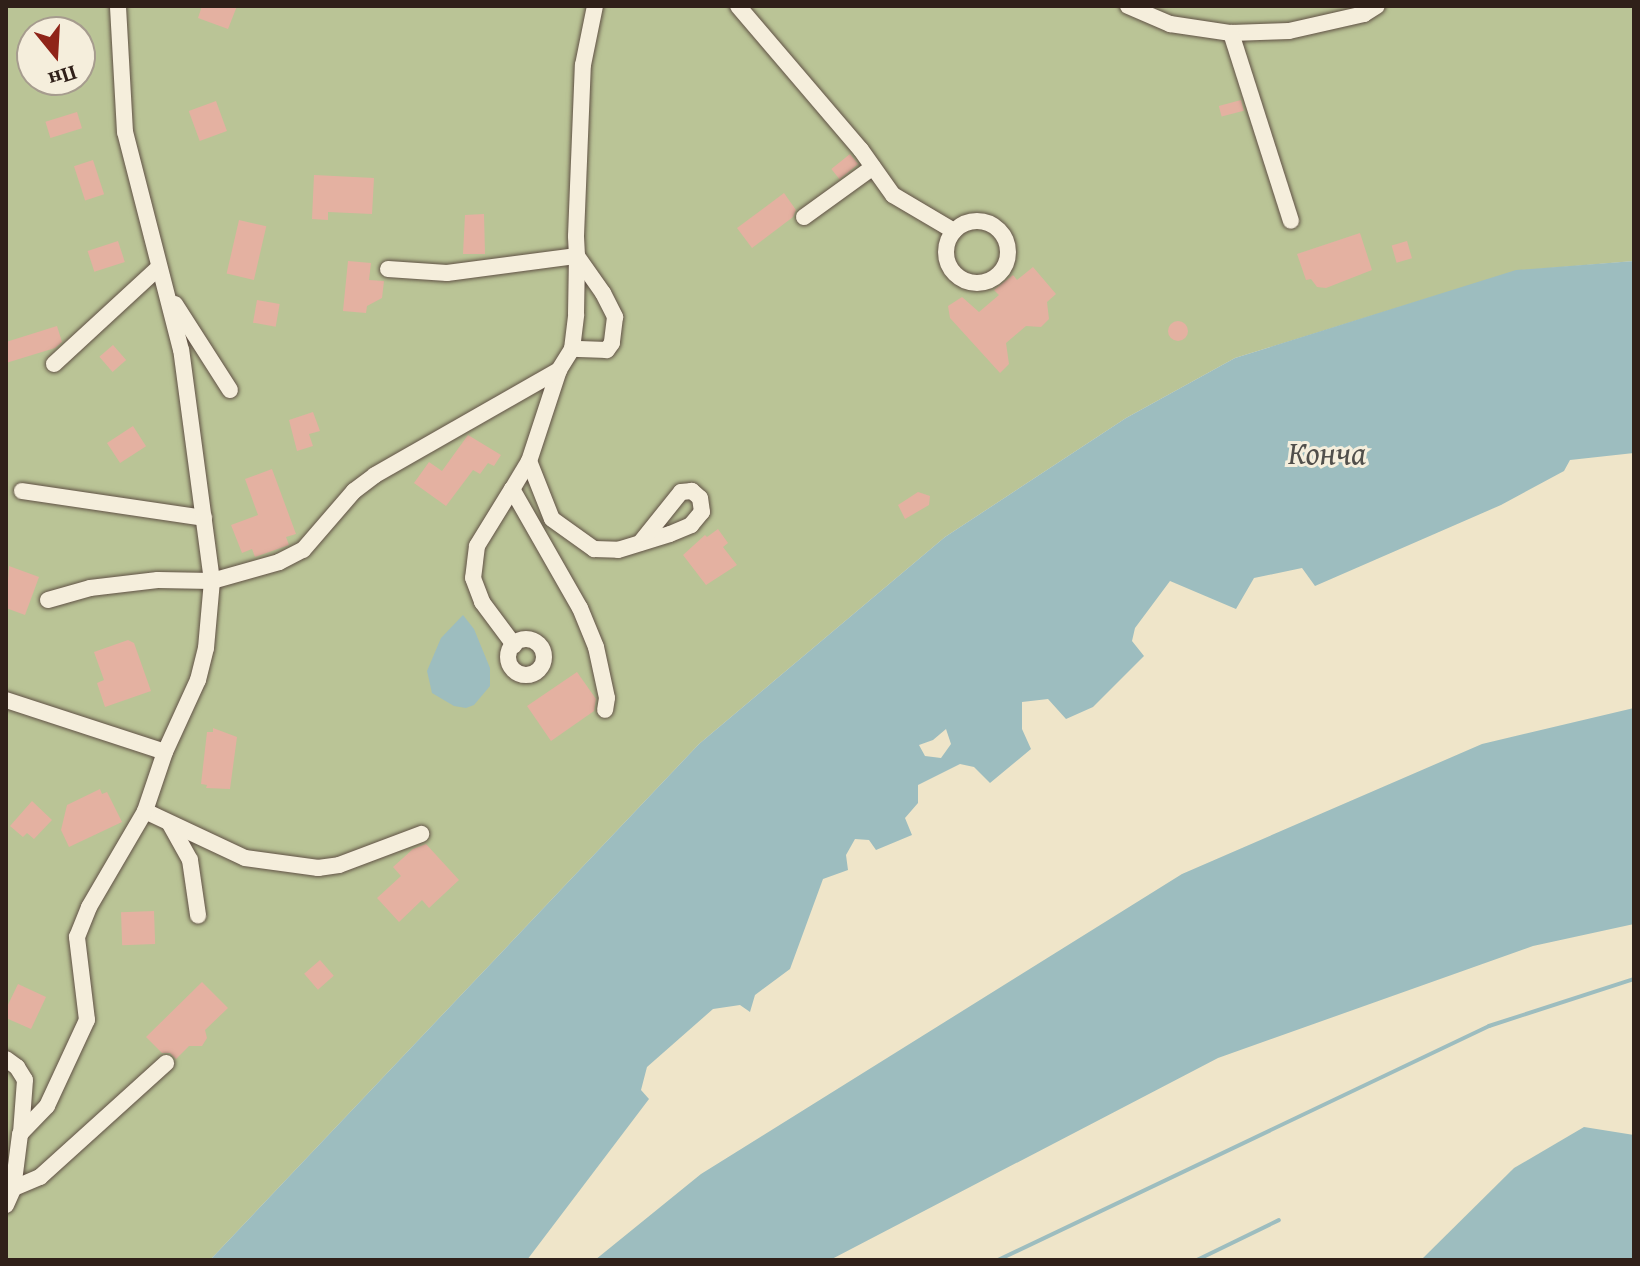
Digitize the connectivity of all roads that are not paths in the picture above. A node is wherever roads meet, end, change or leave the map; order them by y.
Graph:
1 (118, 6) edge
2 (595, 6) edge
3 (738, 6) edge
4 (1128, 6) edge
5 (1377, 6) edge
6 (1231, 33) junction
7 (873, 167) junction
8 (804, 217) dead end
9 (1291, 221) dead end
10 (954, 231) dead end
11 (577, 256) junction
12 (159, 267) junction
13 (388, 269) dead end
14 (167, 293) junction
15 (572, 349) junction
16 (54, 364) dead end
17 (559, 370) junction
18 (230, 390) dead end
19 (529, 461) junction
20 (512, 489) junction
21 (22, 491) dead end
22 (204, 518) junction
23 (640, 543) dead end
24 (212, 581) junction
25 (48, 600) dead end
26 (514, 645) dead end
27 (6, 700) edge
28 (605, 710) dead end
29 (165, 752) junction
30 (145, 811) junction
31 (169, 822) junction
32 (421, 834) dead end
33 (198, 915) dead end
34 (6, 1059) edge
35 (166, 1063) dead end
36 (20, 1134) junction
37 (10, 1190) edge
38 (6, 1205) edge

1 - 12 street
2 - 11 street
3 - 7 street
4 - 6 street
5 - 6 street
6 - 9 street
7 - 8 street
7 - 10 street
11 - 13 street
11 - 15 street
11 - 15 street
12 - 14 street
12 - 16 street
14 - 18 street
14 - 22 street
15 - 17 street
17 - 19 street
17 - 24 street
19 - 20 street
19 - 23 street
20 - 26 street
20 - 28 street
21 - 22 street
22 - 24 street
24 - 25 street
24 - 29 street
27 - 29 street
29 - 30 street
30 - 31 street
30 - 36 street
31 - 32 street
31 - 33 street
34 - 36 street
35 - 37 street
36 - 37 street
37 - 38 street

